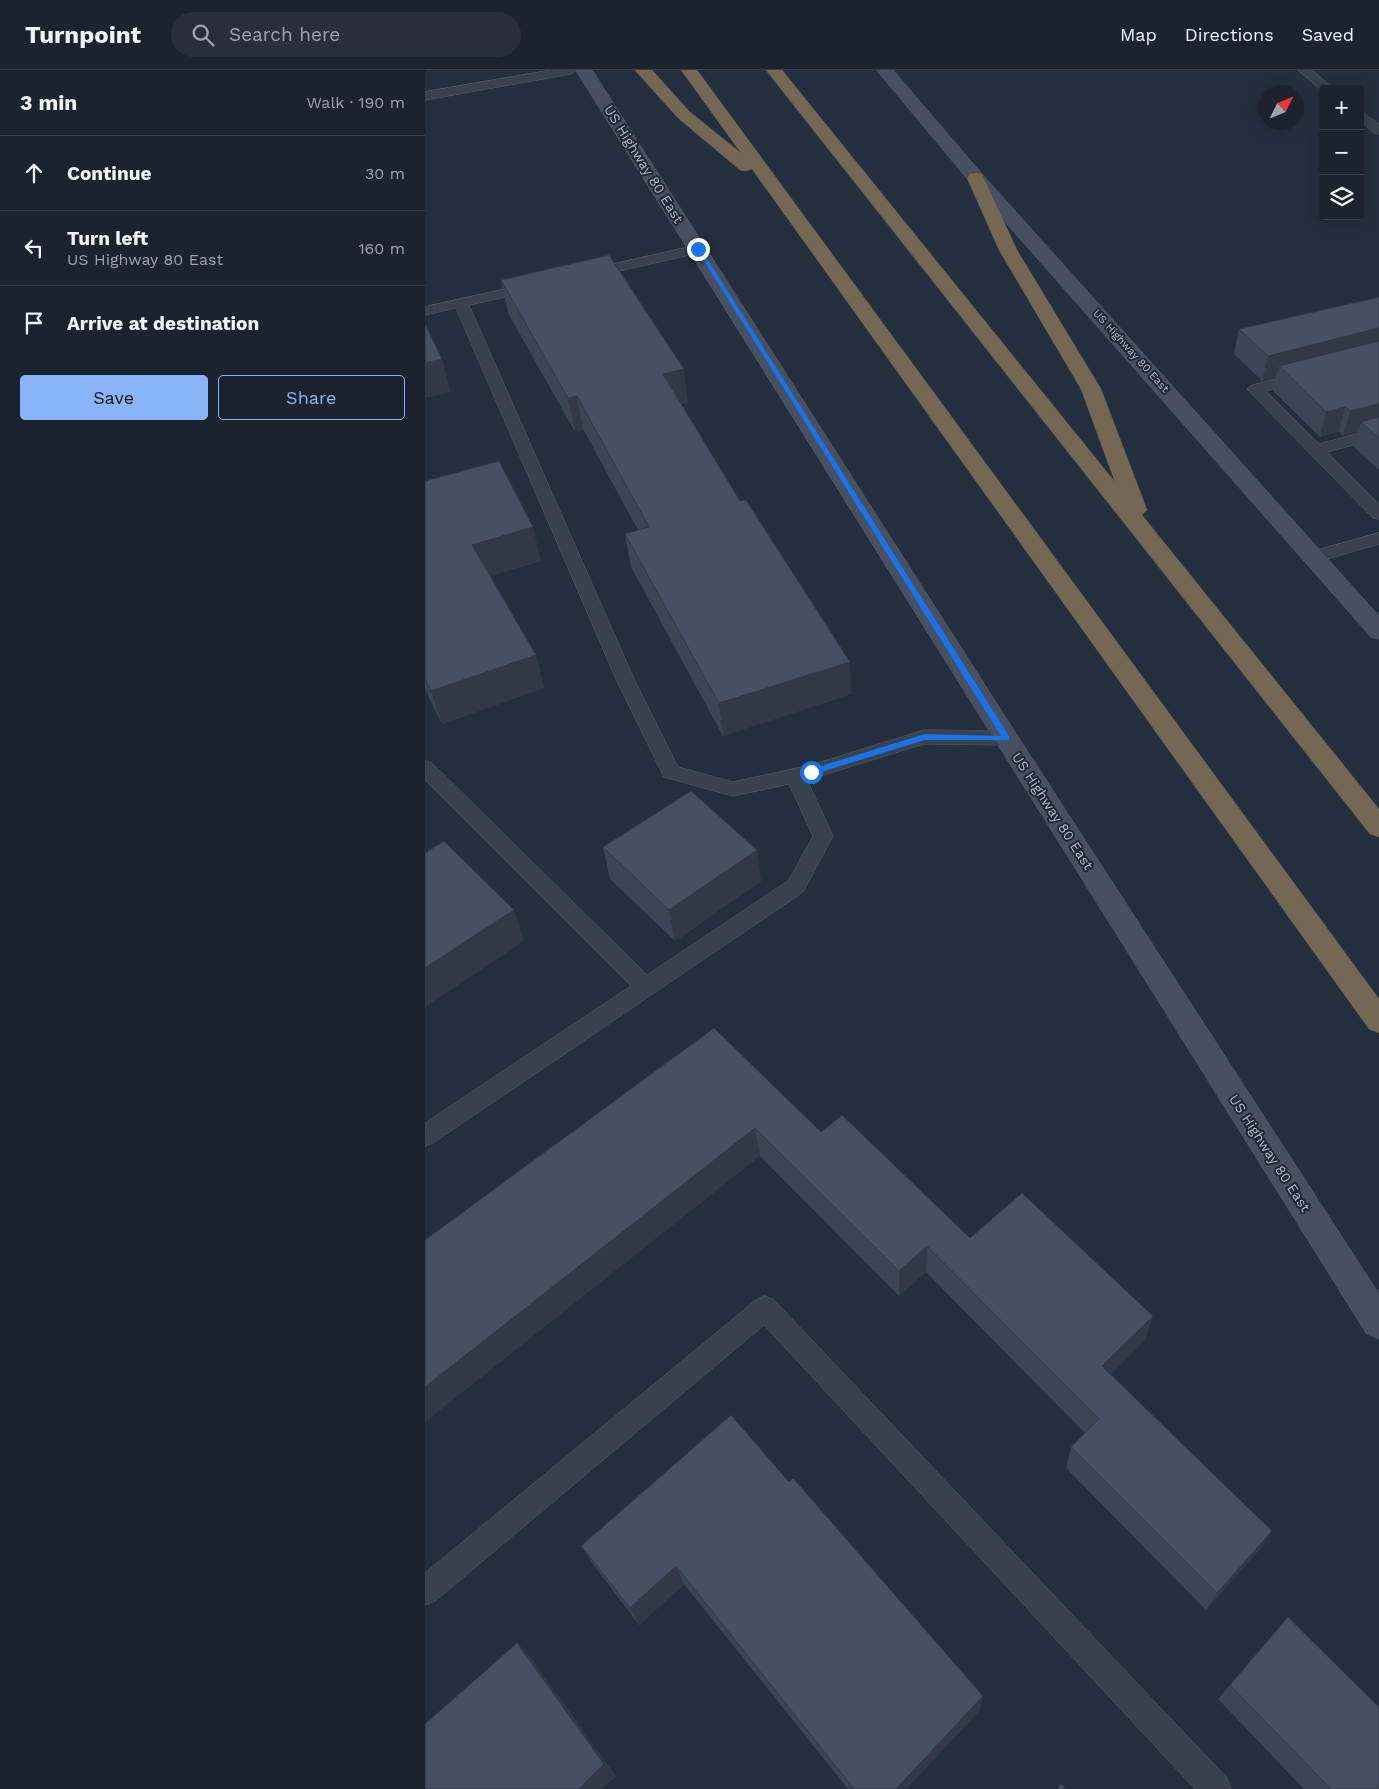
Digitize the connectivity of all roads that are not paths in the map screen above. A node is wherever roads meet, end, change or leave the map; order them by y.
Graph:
1 (488, 70) edge
2 (571, 70) edge
3 (584, 70) edge
4 (643, 70) edge
5 (689, 70) edge
6 (774, 70) edge
7 (885, 70) edge
8 (1304, 70) edge
9 (495, 83) junction
10 (1323, 85) edge
11 (425, 96) edge
12 (1364, 118) edge
13 (1379, 130) edge
14 (977, 178) junction
15 (777, 192) junction
16 (698, 249) junction
17 (574, 277) edge
18 (546, 284) edge
19 (461, 303) junction
20 (425, 311) edge
21 (1312, 374) edge
22 (1379, 432) edge
23 (1316, 450) junction
24 (1379, 514) edge
25 (1144, 533) junction
26 (1379, 538) edge
27 (1313, 557) junction
28 (1379, 631) edge
29 (1006, 738) junction
30 (425, 768) edge
31 (795, 776) junction
32 (1379, 827) edge
33 (646, 987) junction
34 (1379, 1021) edge
35 (425, 1136) edge
36 (1379, 1323) edge
37 (425, 1591) edge
38 (1216, 1789) edge

1 - 9 lane
2 - 9 lane
3 - 16 main road, US Highway 80 East
4 - 15 highway
5 - 15 highway
6 - 25 highway
7 - 14 main road, US Highway 80 East
8 - 10 lane
9 - 11 lane
12 - 13 lane
14 - 25 highway
14 - 27 main road, US Highway 80 East
15 - 34 highway
16 - 17 lane
16 - 29 main road, US Highway 80 East
18 - 19 lane
19 - 20 lane
19 - 31 lane
21 - 23 lane
22 - 23 lane
23 - 24 lane
25 - 32 highway
26 - 27 lane
27 - 28 main road, US Highway 80 East
29 - 31 lane
29 - 36 main road, US Highway 80 East
30 - 33 lane
31 - 33 lane
33 - 35 lane
37 - 38 lane

